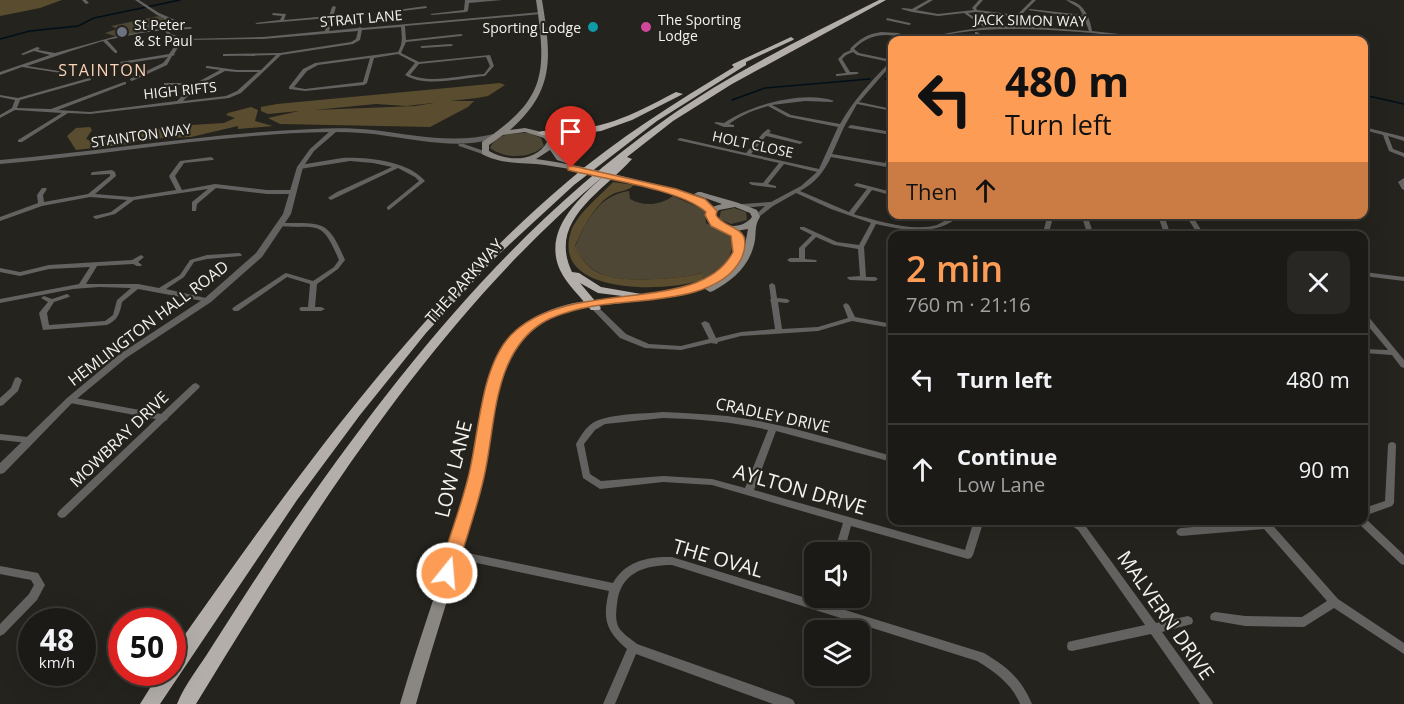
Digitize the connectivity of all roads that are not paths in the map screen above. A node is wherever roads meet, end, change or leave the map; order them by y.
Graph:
1 (137, 0) edge
2 (417, 0) edge
3 (539, 0) edge
4 (867, 0) edge
5 (883, 0) edge
6 (931, 0) edge
7 (981, 0) edge
8 (1034, 0) edge
9 (1068, 0) edge
10 (467, 1) edge
11 (502, 1) edge
12 (426, 7) junction
13 (334, 8) dead end
14 (903, 9) dead end
15 (1030, 10) dead end
16 (912, 11) junction
17 (975, 11) junction
18 (290, 12) dead end
19 (541, 13) junction
20 (964, 13) junction
21 (273, 14) dead end
22 (283, 14) junction
23 (432, 14) junction
24 (1018, 16) junction
25 (331, 17) junction
26 (1086, 17) junction
27 (887, 19) dead end
28 (271, 21) junction
29 (281, 21) junction
30 (896, 21) junction
31 (257, 22) dead end
32 (430, 22) junction
33 (376, 24) junction
34 (383, 24) dead end
35 (909, 24) dead end
36 (369, 25) dead end
37 (403, 25) junction
38 (984, 26) junction
39 (992, 26) dead end
40 (974, 27) dead end
41 (190, 28) dead end
42 (360, 28) junction
43 (886, 28) junction
44 (1021, 29) junction
45 (1081, 29) dead end
46 (166, 30) junction
47 (1091, 30) junction
48 (1100, 30) dead end
49 (267, 31) dead end
50 (327, 31) junction
51 (1068, 31) junction
52 (985, 32) dead end
53 (976, 33) junction
54 (967, 34) dead end
55 (461, 35) dead end
56 (448, 36) junction
57 (905, 36) edge
58 (937, 36) edge
59 (981, 36) edge
60 (1071, 36) edge
61 (1126, 36) edge
62 (94, 38) dead end
63 (182, 39) junction
64 (791, 39) junction
65 (104, 41) junction
66 (404, 41) junction
67 (39, 47) dead end
68 (422, 47) dead end
69 (34, 50) junction
70 (853, 51) junction
71 (116, 52) dead end
72 (399, 53) junction
73 (22, 54) dead end
74 (53, 54) junction
75 (280, 54) junction
76 (173, 55) junction
77 (224, 55) dead end
78 (230, 55) junction
79 (372, 58) junction
80 (888, 61) edge
81 (122, 63) dead end
82 (418, 63) junction
83 (22, 66) junction
84 (888, 66) edge
85 (224, 70) junction
86 (262, 71) junction
87 (65, 73) dead end
88 (134, 73) dead end
89 (857, 73) dead end
90 (0, 74) edge
91 (849, 74) junction
92 (53, 75) dead end
93 (838, 75) dead end
94 (143, 76) junction
95 (89, 79) dead end
96 (132, 80) dead end
97 (74, 82) junction
98 (124, 83) dead end
99 (166, 84) dead end
100 (197, 84) junction
101 (708, 94) junction
102 (0, 96) edge
103 (18, 99) junction
104 (179, 102) junction
105 (857, 103) junction
106 (770, 106) junction
107 (826, 107) dead end
108 (14, 109) junction
109 (888, 109) edge
110 (50, 111) junction
111 (68, 112) junction
112 (522, 116) junction
113 (0, 117) edge
114 (716, 123) dead end
115 (724, 125) junction
116 (732, 126) dead end
117 (842, 126) junction
118 (850, 127) dead end
119 (1368, 130) edge
120 (332, 132) junction
121 (539, 132) junction
122 (888, 133) edge
123 (1385, 134) junction
124 (498, 135) junction
125 (1404, 139) edge
126 (680, 140) dead end
127 (20, 141) dead end
128 (800, 142) dead end
129 (550, 146) junction
130 (488, 154) junction
131 (747, 155) junction
132 (828, 155) junction
133 (1404, 155) edge
134 (211, 159) dead end
135 (517, 160) junction
136 (0, 162) edge
137 (782, 163) junction
138 (888, 165) edge
139 (300, 166) junction
140 (398, 166) junction
141 (574, 166) junction
142 (821, 171) junction
143 (93, 174) dead end
144 (1404, 180) edge
145 (752, 183) dead end
146 (652, 185) junction
147 (765, 185) junction
148 (857, 185) dead end
149 (214, 186) junction
150 (774, 187) dead end
151 (1404, 188) edge
152 (44, 189) dead end
153 (870, 189) junction
154 (179, 190) junction
155 (293, 192) junction
156 (799, 193) junction
157 (888, 193) edge
158 (90, 195) junction
159 (331, 198) dead end
160 (132, 199) junction
161 (41, 204) junction
162 (730, 204) junction
163 (772, 204) junction
164 (742, 206) junction
165 (389, 208) dead end
166 (194, 210) dead end
167 (712, 211) junction
168 (851, 214) junction
169 (96, 217) dead end
170 (0, 219) edge
171 (953, 219) edge
172 (754, 220) junction
173 (875, 221) junction
174 (281, 225) junction
175 (728, 228) junction
176 (802, 228) dead end
177 (937, 228) junction
178 (940, 231) edge
179 (814, 236) junction
180 (861, 247) junction
181 (239, 255) dead end
182 (141, 256) dead end
183 (802, 260) junction
184 (562, 261) junction
185 (790, 261) dead end
186 (814, 261) dead end
187 (94, 266) junction
188 (0, 270) edge
189 (1368, 274) edge
190 (850, 278) dead end
191 (863, 279) junction
192 (875, 279) dead end
193 (1404, 279) edge
194 (314, 283) junction
195 (772, 285) dead end
196 (81, 286) junction
197 (138, 286) junction
198 (161, 290) junction
199 (67, 296) dead end
200 (642, 297) junction
201 (208, 300) junction
202 (773, 300) junction
203 (787, 300) dead end
204 (0, 301) edge
205 (593, 305) junction
206 (846, 305) dead end
207 (236, 309) dead end
208 (321, 309) dead end
209 (852, 319) junction
210 (1368, 322) edge
211 (705, 323) dead end
212 (888, 325) edge
213 (779, 331) junction
214 (714, 342) junction
215 (1368, 351) edge
216 (1393, 353) junction
217 (1404, 365) edge
218 (18, 380) dead end
219 (196, 386) dead end
220 (70, 400) junction
221 (0, 403) edge
222 (164, 418) junction
223 (772, 428) junction
224 (0, 437) edge
225 (28, 440) junction
226 (1392, 445) dead end
227 (888, 458) edge
228 (0, 470) edge
229 (586, 476) joint
230 (748, 493) junction
231 (1368, 511) edge
232 (62, 514) dead end
233 (848, 521) junction
234 (977, 525) edge
235 (1078, 525) edge
236 (1246, 525) edge
237 (1266, 525) edge
238 (1366, 525) edge
239 (1181, 532) dead end
240 (842, 542) edge
241 (453, 554) junction
242 (1404, 561) edge
243 (0, 570) edge
244 (614, 588) junction
245 (804, 597) edge
246 (1334, 602) junction
247 (841, 608) edge
248 (1215, 616) dead end
249 (1188, 621) dead end
250 (1154, 628) junction
251 (0, 631) edge
252 (1072, 646) dead end
253 (633, 648) junction
254 (186, 649) edge
255 (1404, 649) edge
256 (161, 686) edge
257 (149, 704) edge
258 (186, 704) edge
259 (408, 704) edge
260 (609, 704) edge
261 (789, 704) edge
262 (1026, 704) edge
263 (1207, 704) edge

1 - 46 street
2 - 12 street
3 - 19 main road
4 - 64 highway, THE PARKWAY
5 - 101 highway, THE PARKWAY
6 - 16 street
7 - 17 street
8 - 24 street
9 - 26 street
10 - 11 street
10 - 23 street
12 - 23 street
12 - 33 street
13 - 25 street
14 - 16 street
15 - 26 street
16 - 20 street
17 - 20 street
17 - 24 street
18 - 22 street
19 - 32 street, STRAIT LANE
19 - 112 main road
20 - 38 street
21 - 22 street
22 - 29 street
23 - 32 street
24 - 44 street
25 - 29 street
25 - 50 street
26 - 47 street
27 - 30 street
28 - 29 street
28 - 31 street
28 - 49 street
30 - 35 street
30 - 43 street
32 - 37 street, STRAIT LANE
33 - 34 street
33 - 36 street
37 - 42 street, STRAIT LANE
37 - 66 street
38 - 39 street
38 - 40 street
41 - 46 street
42 - 50 street, STRAIT LANE
42 - 75 street
43 - 57 street
43 - 70 street
44 - 51 street, JACK SIMON WAY
44 - 58 street, JACK SIMON WAY
45 - 47 street
46 - 63 street
46 - 65 street
47 - 48 street
50 - 63 street, STRAIT LANE
51 - 60 street
51 - 61 street, JACK SIMON WAY
52 - 53 street
53 - 54 street
53 - 59 street
55 - 56 street
56 - 66 street
56 - 68 street
62 - 65 street
63 - 76 street
64 - 121 highway
64 - 254 highway, THE PARKWAY
65 - 71 street
65 - 74 street
66 - 72 street
67 - 69 street
69 - 73 street
69 - 74 street
70 - 80 street
70 - 91 street
72 - 79 street
72 - 82 street
74 - 83 street
75 - 78 street
75 - 86 street, HIGH RIFTS
76 - 81 street
76 - 94 street
77 - 78 street
78 - 85 street
79 - 79 street
82 - 82 street
83 - 87 street
83 - 90 street
84 - 105 street
85 - 86 street
85 - 100 street
86 - 104 street, HIGH RIFTS
88 - 94 street
89 - 91 street
91 - 93 street
92 - 97 street
94 - 96 street
95 - 97 street
97 - 103 street
98 - 110 street
99 - 100 street
100 - 104 street
101 - 184 highway
101 - 258 highway, THE PARKWAY
102 - 103 street
103 - 108 street
104 - 111 street, HIGH RIFTS
105 - 109 street
105 - 117 street
106 - 107 street
106 - 115 street
106 - 117 street
108 - 110 street, HIGH RIFTS
108 - 113 street
110 - 111 street, HIGH RIFTS
111 - 127 street
112 - 121 main road
112 - 124 main road
114 - 115 street
115 - 116 street
117 - 132 street
118 - 122 street
119 - 123 street
120 - 124 street, STAINTON WAY
120 - 130 street, STAINTON WAY
120 - 136 street, STAINTON WAY
120 - 139 street, HEMLINGTON HALL ROAD
121 - 124 main road
121 - 129 main road
123 - 125 street
123 - 133 street
124 - 130 main road
126 - 131 street, HOLT CLOSE
128 - 131 street
129 - 135 main road
129 - 141 main road
130 - 135 main road
131 - 137 street, HOLT CLOSE
132 - 138 street
132 - 142 street
134 - 154 street
135 - 141 main road
137 - 142 street, HOLT CLOSE
137 - 147 street
139 - 140 street
139 - 155 street, HEMLINGTON HALL ROAD
140 - 159 street
140 - 165 street
141 - 146 main road
142 - 156 street
143 - 158 street
144 - 151 street
145 - 147 street
146 - 162 main road
146 - 167 main road
147 - 150 street
148 - 153 street
149 - 154 street
149 - 155 street
149 - 166 street
152 - 161 street
153 - 157 street
153 - 168 street
154 - 160 street
155 - 174 street, HEMLINGTON HALL ROAD
156 - 163 street
156 - 168 street
158 - 160 street
158 - 161 street
160 - 169 street
161 - 170 street
162 - 164 main road
162 - 167 main road
163 - 164 street
163 - 172 street
164 - 172 main road
167 - 175 main road
168 - 173 street
171 - 177 street
172 - 175 main road
172 - 205 main road, LOW LANE
173 - 177 street
173 - 180 street
174 - 194 street
174 - 201 street, HEMLINGTON HALL ROAD
175 - 200 main road, LOW LANE
176 - 179 street
177 - 178 street
179 - 180 street
179 - 183 street
180 - 191 street
181 - 198 street
182 - 187 street
183 - 185 street
183 - 186 street
184 - 200 highway
184 - 205 highway
187 - 188 street
187 - 196 street
189 - 193 street
190 - 191 street
191 - 192 street
194 - 207 street
194 - 208 street
195 - 202 street
196 - 197 street
196 - 204 street
197 - 198 street
197 - 199 street
198 - 201 street
200 - 205 main road, LOW LANE
201 - 220 street, HEMLINGTON HALL ROAD
202 - 203 street
202 - 213 street
205 - 214 street
205 - 241 main road, LOW LANE
206 - 209 street
209 - 212 street
209 - 213 street
210 - 216 street
211 - 214 street
213 - 214 street
215 - 216 street
216 - 217 street
218 - 221 street
219 - 222 street, MOWBRAY DRIVE
220 - 222 street
220 - 225 street, HEMLINGTON HALL ROAD
222 - 232 street, MOWBRAY DRIVE
223 - 227 street, CRADLEY DRIVE
223 - 229 street, CRADLEY DRIVE
223 - 230 street
224 - 225 street
225 - 228 street, HEMLINGTON HALL ROAD
226 - 231 street
229 - 230 street, AYLTON DRIVE
230 - 233 street, AYLTON DRIVE
233 - 234 street, AYLTON DRIVE
233 - 240 street
235 - 250 street, MALVERN DRIVE
236 - 239 street
237 - 246 street
238 - 242 street
241 - 244 street
241 - 259 main road, LOW LANE
243 - 251 street
244 - 245 street, THE OVAL
244 - 253 street
246 - 248 street
246 - 255 street
247 - 262 street, THE OVAL
249 - 250 street
250 - 252 street
250 - 263 street, MALVERN DRIVE
253 - 260 street
253 - 261 street
256 - 257 highway, THE PARKWAY

